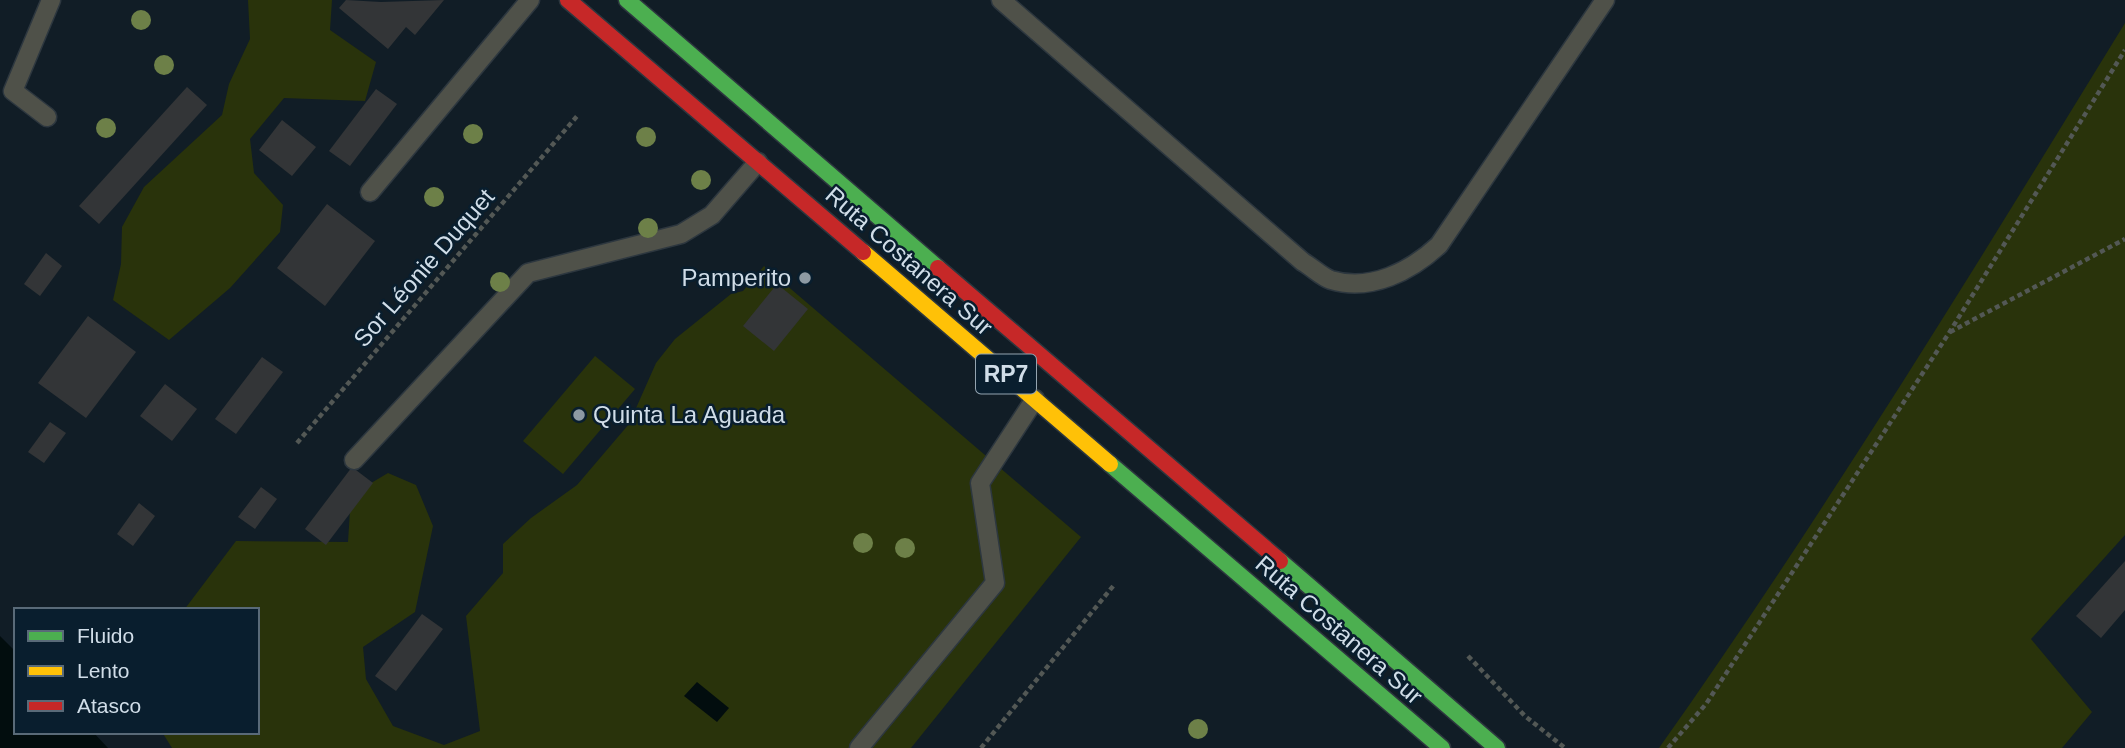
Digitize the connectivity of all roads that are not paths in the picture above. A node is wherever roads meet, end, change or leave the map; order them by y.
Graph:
1 (51, 0) edge
2 (530, 0) edge
3 (568, 0) edge
4 (627, 0) edge
5 (1001, 0) edge
6 (1605, 0) edge
7 (47, 117) dead end
8 (758, 162) junction
9 (370, 191) dead end
10 (1035, 399) junction
11 (354, 460) dead end
12 (859, 748) edge
13 (1442, 748) edge
14 (1497, 748) edge

1 - 7 lane
2 - 9 lane
3 - 8 main road, Ruta Costanera Sur / RP7
4 - 14 main road, Ruta Costanera Sur / RP7
5 - 6 lane
8 - 10 main road, Ruta Costanera Sur / RP7
8 - 11 lane
10 - 12 lane
10 - 13 main road, Ruta Costanera Sur / RP7

